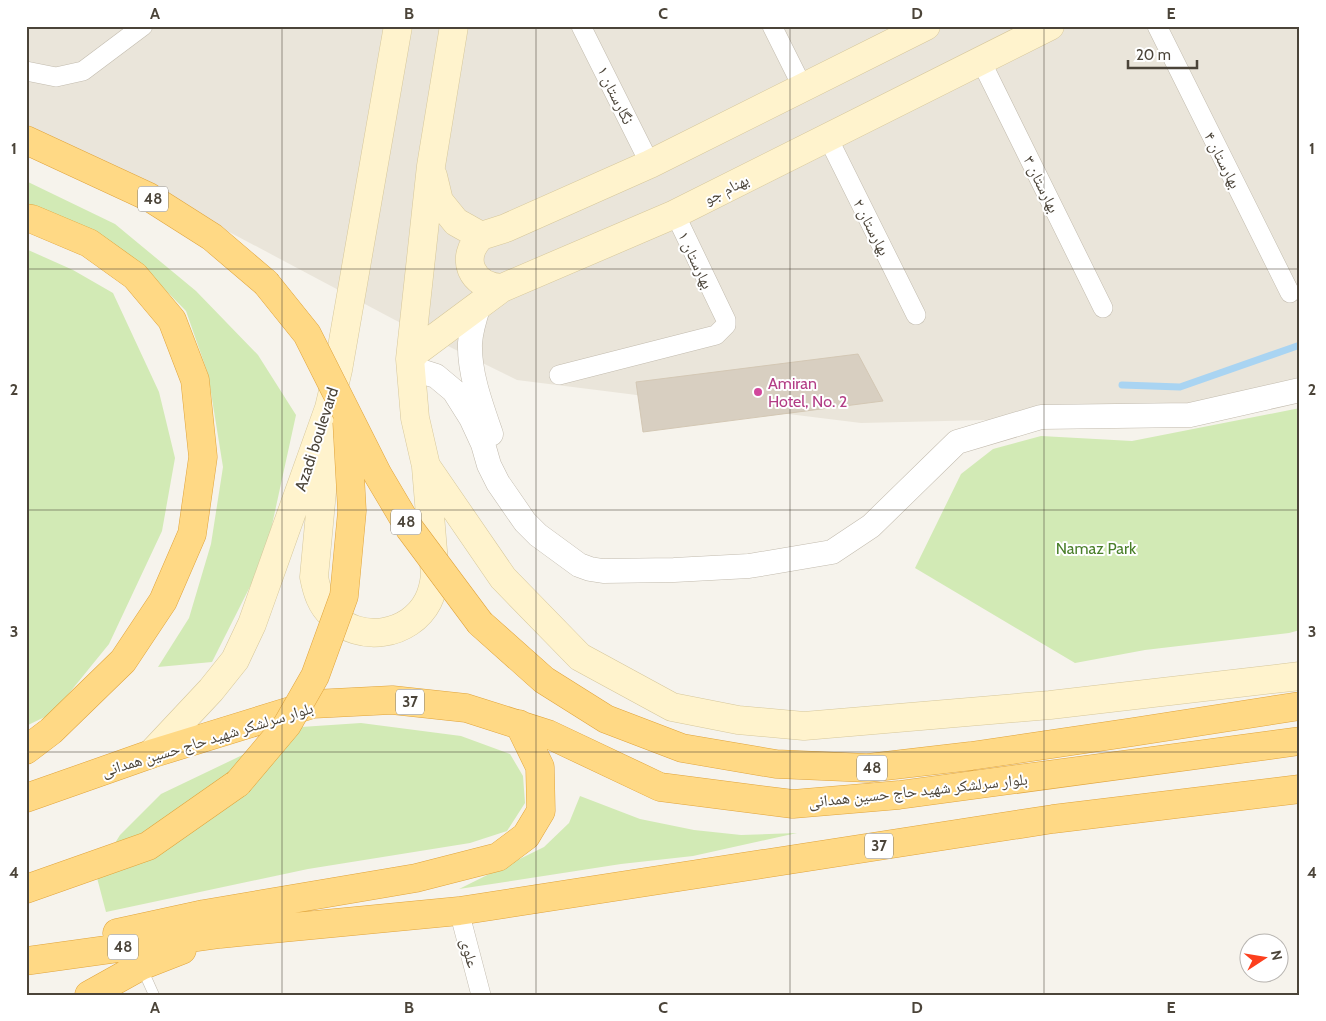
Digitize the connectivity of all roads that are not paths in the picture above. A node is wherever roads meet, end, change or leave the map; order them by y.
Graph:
1 (143, 26) edge
2 (398, 26) edge
3 (454, 26) edge
4 (581, 26) edge
5 (772, 26) edge
6 (926, 26) edge
7 (1050, 26) edge
8 (1157, 26) edge
9 (981, 61) junction
10 (26, 71) edge
11 (802, 88) junction
12 (828, 138) junction
13 (26, 140) edge
14 (650, 164) junction
15 (430, 166) junction
16 (675, 214) junction
17 (26, 218) edge
18 (481, 236) junction
19 (502, 288) junction
20 (1290, 293) dead end
21 (479, 305) junction
22 (1103, 308) dead end
23 (916, 315) dead end
24 (410, 364) junction
25 (559, 375) dead end
26 (1300, 390) edge
27 (338, 409) junction
28 (426, 466) junction
29 (674, 570) junction
30 (1300, 676) edge
31 (1300, 706) edge
32 (518, 724) junction
33 (1300, 741) edge
34 (26, 750) edge
35 (151, 754) junction
36 (1300, 789) edge
37 (26, 798) edge
38 (26, 889) edge
39 (459, 911) junction
40 (220, 934) junction
41 (31, 960) edge
42 (141, 966) junction
43 (89, 995) edge
44 (154, 995) edge
45 (481, 995) edge

1 - 10 street
2 - 27 main road, Azadi boulevard
3 - 15 main road
4 - 14 street, نگارستان ۱
5 - 11 street
6 - 11 main road
7 - 9 main road, بهنام جو
8 - 20 street, بهارستان ۴
9 - 12 main road, بهنام جو
9 - 22 street, بهارستان ۳
11 - 14 main road
12 - 16 main road, بهنام جو
12 - 23 street, بهارستان ۲
13 - 27 highway, 48, bridge
14 - 18 main road
15 - 18 main road
15 - 24 main road
16 - 19 main road, بهنام جو
16 - 25 street, بهارستان ۱
17 - 34 highway
18 - 19 main road
19 - 21 main road, بهنام جو
21 - 24 main road, بهنام جو
21 - 29 street
24 - 28 main road
24 - 29 street
26 - 29 street
27 - 28 main road
27 - 31 highway, 48, bridge
27 - 35 main road, Azadi boulevard
27 - 38 highway, bridge
28 - 30 main road
32 - 33 highway, بلوار سرلشکر شهید حاج حسین همدانی / 37
32 - 35 highway, بلوار سرلشکر شهید حاج حسین همدانی / 37
32 - 41 highway
35 - 37 highway, بلوار سرلشکر شهید حاج حسین همدانی / 37
36 - 39 highway, 37
39 - 40 highway, 37
39 - 45 street, علوی
40 - 41 highway, 48
40 - 42 highway, 37
42 - 43 highway, 37
42 - 44 lane

